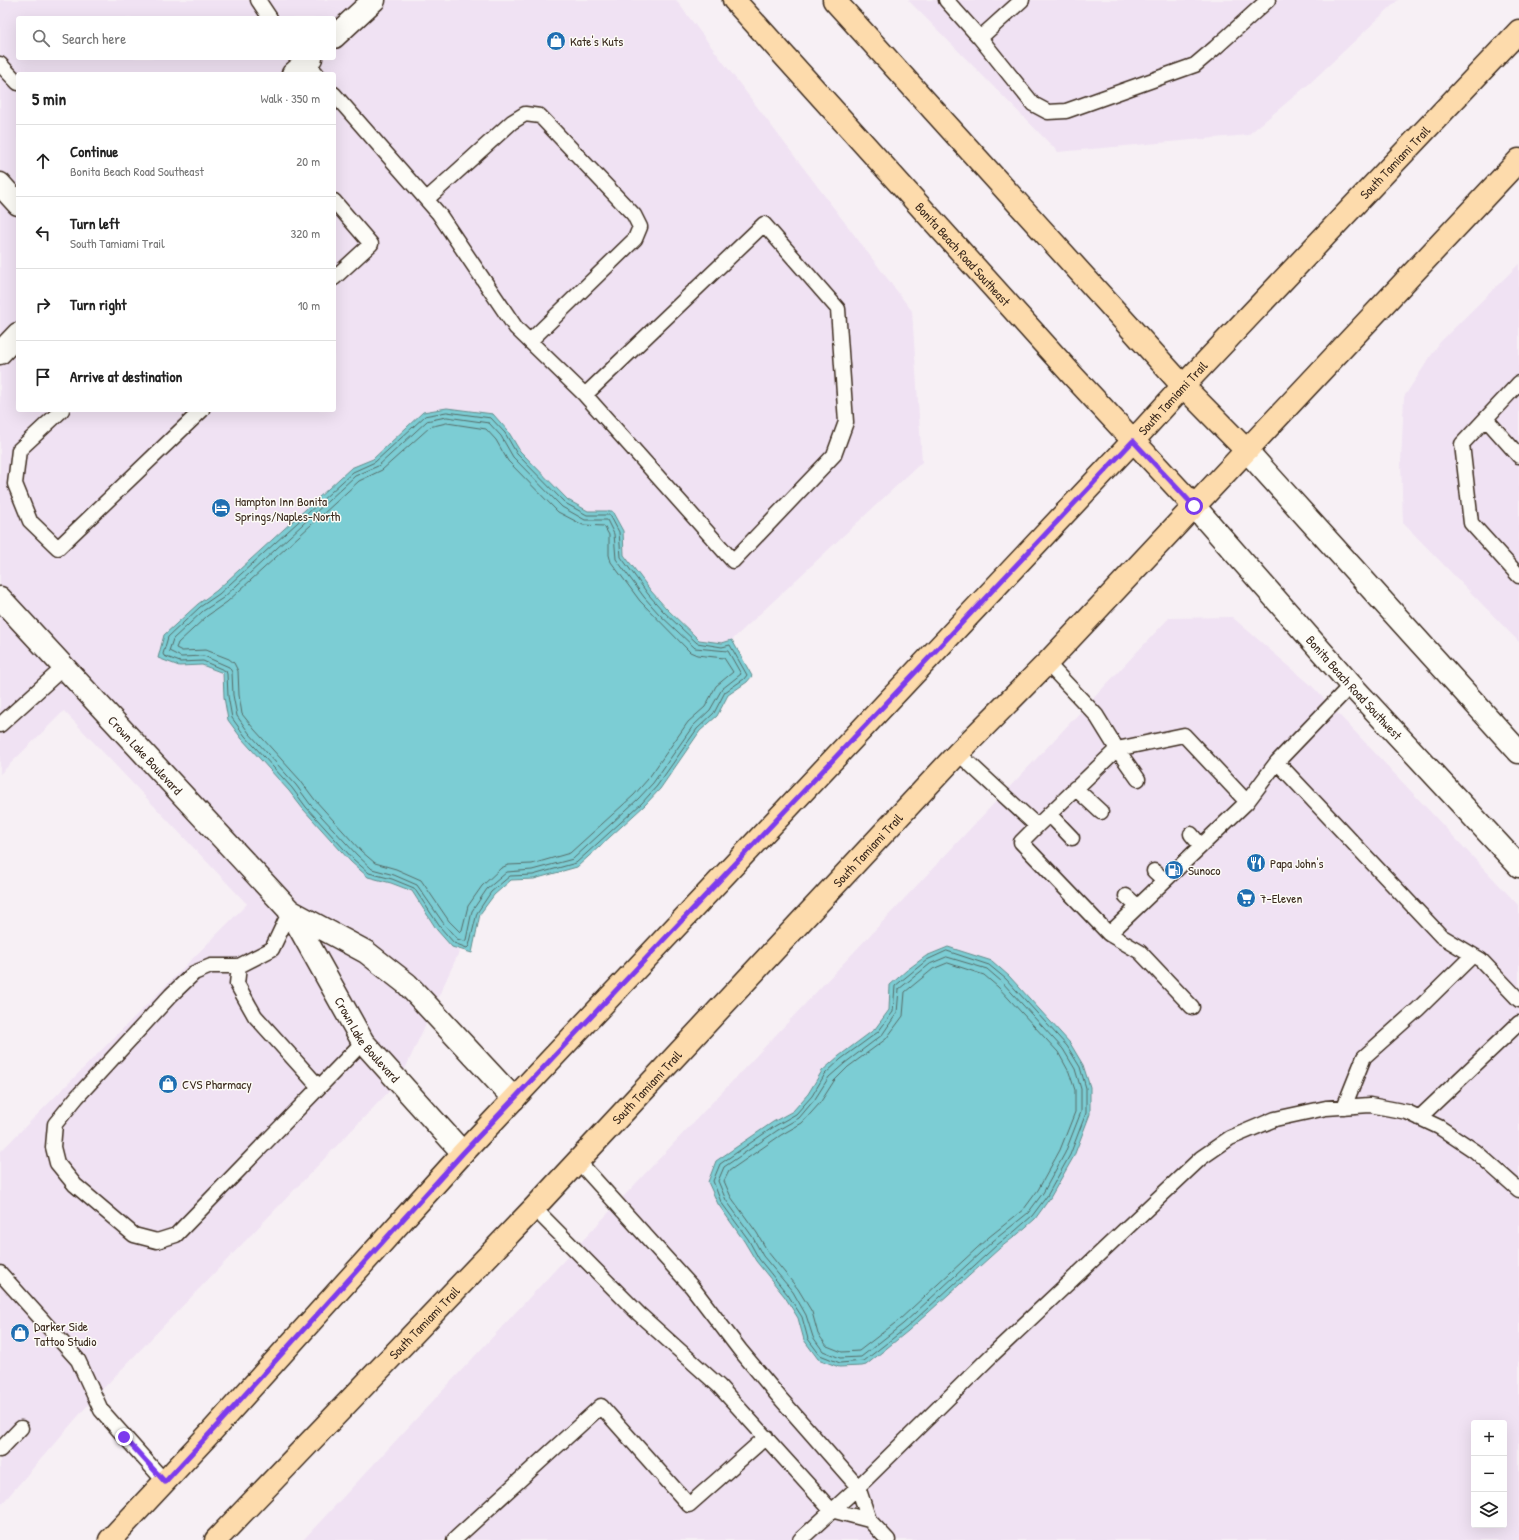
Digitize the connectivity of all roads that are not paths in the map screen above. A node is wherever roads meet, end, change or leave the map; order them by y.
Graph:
1 (258, 0) edge
2 (374, 0) edge
3 (734, 0) edge
4 (834, 0) edge
5 (946, 0) edge
6 (1022, 0) edge
7 (1268, 0) edge
8 (269, 16) edge
9 (1519, 31) edge
10 (336, 35) edge
11 (980, 38) junction
12 (0, 64) edge
13 (16, 81) edge
14 (336, 96) edge
15 (1519, 160) edge
16 (0, 184) edge
17 (427, 199) junction
18 (16, 202) edge
19 (336, 203) edge
20 (336, 276) edge
21 (16, 336) edge
22 (530, 341) junction
23 (0, 353) edge
24 (1519, 383) edge
25 (1184, 386) junction
26 (585, 395) junction
27 (60, 412) edge
28 (200, 412) edge
29 (1486, 419) junction
30 (1133, 441) junction
31 (1246, 450) junction
32 (1519, 456) edge
33 (1194, 506) junction
34 (1519, 576) edge
35 (0, 598) edge
36 (1047, 663) junction
37 (64, 667) junction
38 (1351, 685) junction
39 (0, 726) edge
40 (1117, 750) junction
41 (1519, 752) edge
42 (958, 753) junction
43 (1277, 762) junction
44 (1138, 779) dead end
45 (1076, 788) junction
46 (1247, 802) junction
47 (1101, 812) dead end
48 (1049, 814) junction
49 (1037, 826) junction
50 (1191, 834) dead end
51 (1072, 838) dead end
52 (1201, 846) junction
53 (1519, 866) edge
54 (1126, 896) dead end
55 (1137, 906) junction
56 (290, 911) junction
57 (1109, 934) junction
58 (1473, 955) junction
59 (239, 966) junction
60 (1519, 1000) edge
61 (1192, 1007) dead end
62 (1519, 1023) edge
63 (363, 1042) junction
64 (319, 1087) junction
65 (514, 1099) junction
66 (1344, 1107) junction
67 (1419, 1118) junction
68 (463, 1153) junction
69 (578, 1161) junction
70 (1519, 1190) edge
71 (534, 1208) junction
72 (0, 1273) edge
73 (21, 1428) dead end
74 (766, 1437) junction
75 (0, 1450) edge
76 (165, 1482) junction
77 (858, 1487) junction
78 (831, 1510) junction
79 (869, 1520) junction
80 (110, 1540) edge
81 (216, 1540) edge
82 (454, 1540) edge
83 (800, 1540) edge
84 (888, 1540) edge

1 - 8 lane
2 - 10 street
3 - 30 main road, Bonita Beach Road Southeast
4 - 25 main road
5 - 11 lane
6 - 11 lane
7 - 11 lane
9 - 25 main road, South Tamiami Trail
12 - 13 lane
14 - 17 lane
15 - 31 main road, South Tamiami Trail
16 - 18 street
17 - 22 lane
17 - 22 lane
19 - 20 lane
21 - 23 street
22 - 26 lane
24 - 29 lane
25 - 30 main road, South Tamiami Trail
25 - 31 main road
26 - 26 lane
27 - 28 lane
29 - 32 lane
29 - 34 lane
30 - 33 main road, Bonita Beach Road Southeast
30 - 65 main road, South Tamiami Trail
31 - 33 main road, South Tamiami Trail
31 - 41 street
33 - 36 main road, South Tamiami Trail
33 - 38 street, Bonita Beach Road Southwest
35 - 37 street, Crown Lake Boulevard
36 - 40 lane
36 - 42 main road, South Tamiami Trail
37 - 39 lane
37 - 56 street, Crown Lake Boulevard
38 - 43 lane
38 - 53 street, Bonita Beach Road Southwest
40 - 44 lane
40 - 45 lane
40 - 46 lane
42 - 49 lane
42 - 69 main road, South Tamiami Trail
43 - 46 lane
43 - 58 lane
45 - 47 lane
45 - 48 lane
46 - 52 lane
48 - 49 lane
48 - 51 lane
49 - 57 lane
50 - 52 lane
52 - 55 lane
54 - 55 lane
55 - 57 lane
56 - 59 lane
56 - 63 street, Crown Lake Boulevard
56 - 65 street, Crown Lake Boulevard
57 - 61 lane
58 - 60 lane
58 - 66 lane
59 - 64 lane
59 - 64 lane
62 - 67 lane
63 - 64 lane
63 - 68 street, Crown Lake Boulevard
65 - 68 main road, South Tamiami Trail
66 - 67 lane
66 - 77 lane
67 - 70 lane
68 - 76 main road, South Tamiami Trail
69 - 71 main road, South Tamiami Trail
69 - 77 lane
71 - 74 lane
71 - 81 main road, South Tamiami Trail
72 - 76 lane
73 - 75 lane
74 - 78 lane
74 - 82 lane
76 - 80 main road, South Tamiami Trail
77 - 78 lane
77 - 79 lane
78 - 79 lane
78 - 83 lane
79 - 84 lane

